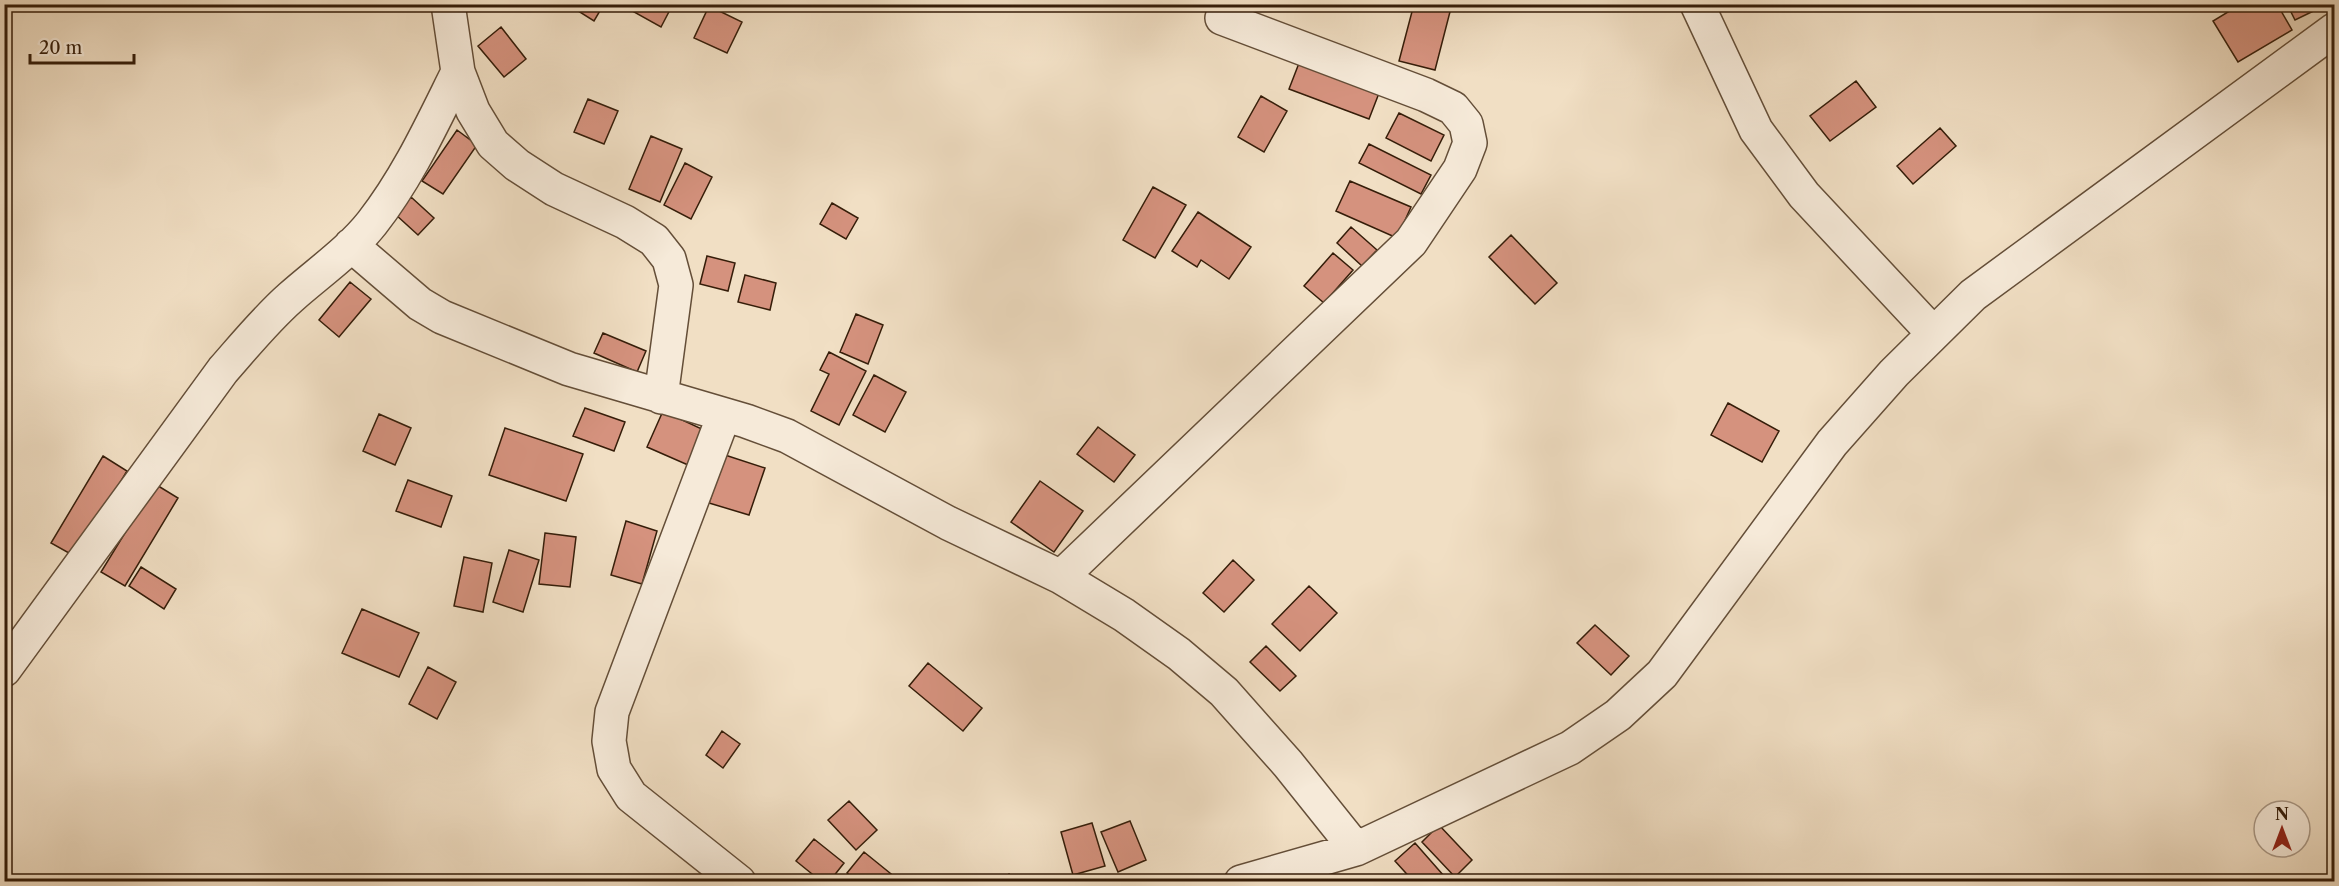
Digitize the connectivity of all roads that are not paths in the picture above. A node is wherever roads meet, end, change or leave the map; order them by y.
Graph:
1 (448, 4) edge
2 (1698, 4) edge
3 (1222, 18) dead end
4 (2334, 30) edge
5 (458, 72) junction
6 (351, 245) junction
7 (1934, 333) junction
8 (661, 397) junction
9 (724, 415) junction
10 (1061, 577) junction
11 (4, 670) edge
12 (1338, 862) edge
13 (739, 882) edge
14 (1240, 882) edge

1 - 5 street
2 - 7 street
3 - 10 street
4 - 7 street
5 - 6 street
5 - 8 street
6 - 8 street
6 - 11 street
7 - 12 street
8 - 9 street
9 - 10 street
9 - 13 street
10 - 12 street
12 - 14 street

